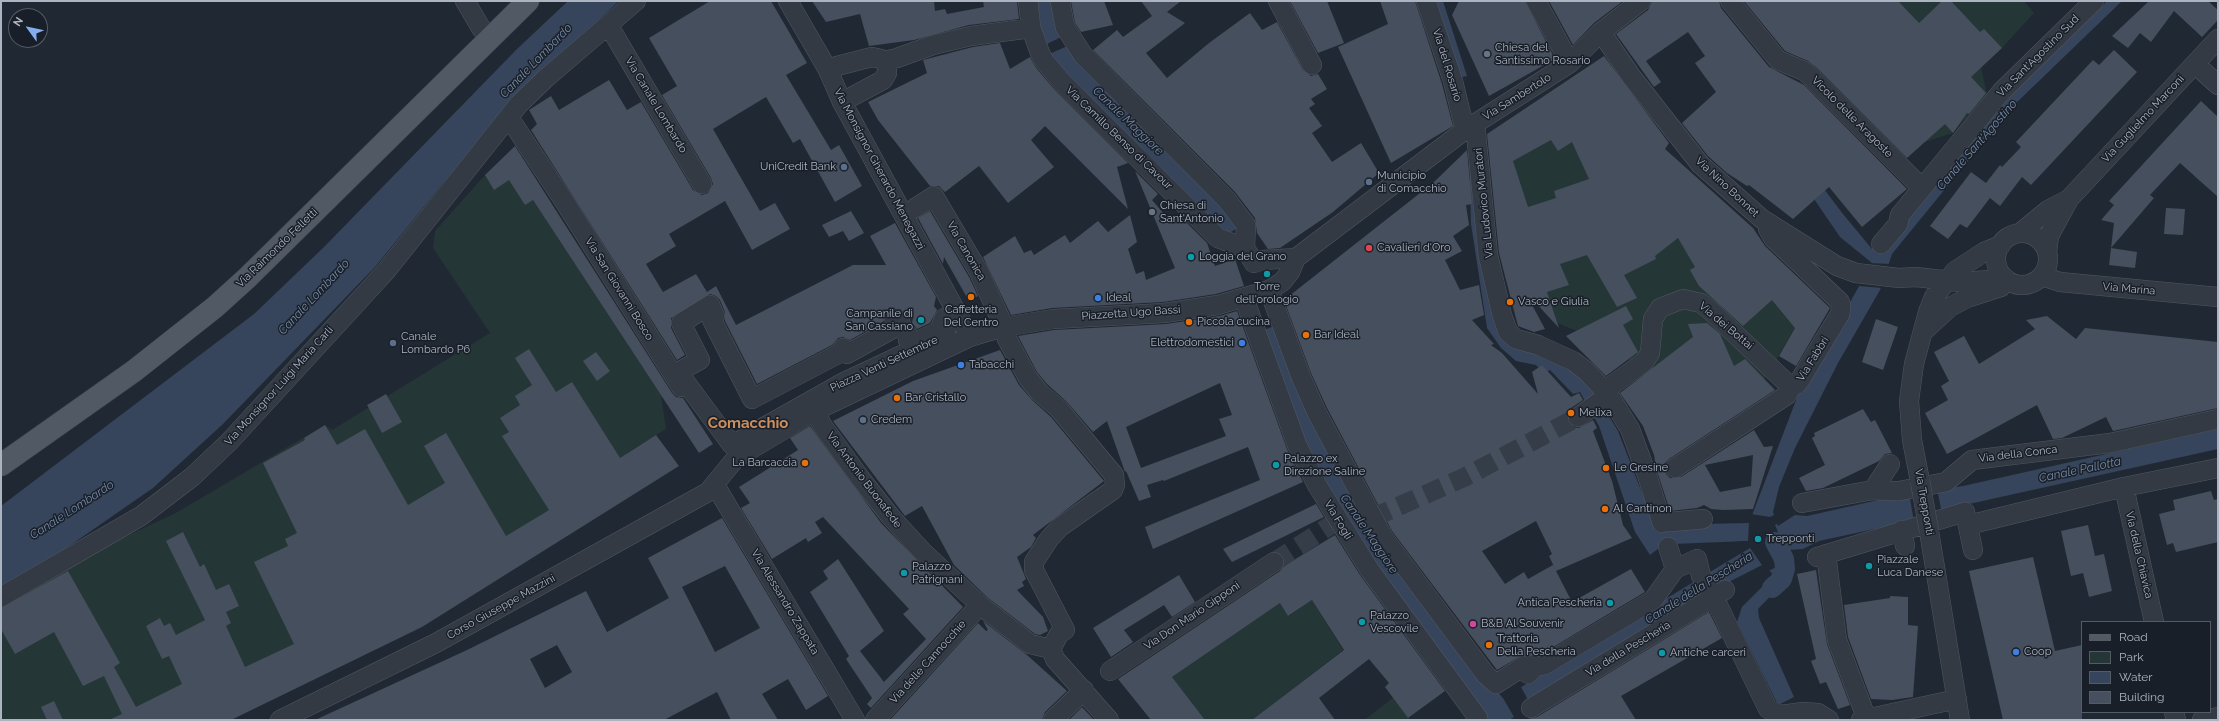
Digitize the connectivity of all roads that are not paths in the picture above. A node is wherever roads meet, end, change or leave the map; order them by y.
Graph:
1 (465, 1) edge
2 (528, 1) edge
3 (636, 1) edge
4 (788, 1) edge
5 (1028, 1) edge
6 (1060, 1) edge
7 (1278, 1) edge
8 (1426, 1) edge
9 (1536, 1) edge
10 (1641, 1) edge
11 (1730, 1) edge
12 (2094, 1) edge
13 (609, 26) junction
14 (1031, 28) junction
15 (1601, 32) junction
16 (490, 38) junction
17 (2218, 39) edge
18 (884, 61) junction
19 (1570, 63) junction
20 (2194, 64) junction
21 (1312, 65) dead end
22 (828, 70) junction
23 (2218, 85) edge
24 (842, 102) junction
25 (507, 119) junction
26 (1470, 127) junction
27 (702, 184) dead end
28 (1922, 188) junction
29 (2068, 199) junction
30 (915, 208) dead end
31 (1762, 219) junction
32 (2020, 234) junction
33 (1881, 244) dead end
34 (2001, 245) junction
35 (2047, 252) junction
36 (1250, 256) junction
37 (1296, 258) junction
38 (2042, 276) junction
39 (1899, 278) junction
40 (1946, 280) junction
41 (2010, 282) junction
42 (1266, 291) junction
43 (2218, 297) edge
44 (1244, 298) junction
45 (1928, 312) junction
46 (998, 329) junction
47 (1923, 332) junction
48 (970, 337) junction
49 (678, 372) joint
50 (1791, 387) junction
51 (1607, 393) junction
52 (815, 411) junction
53 (1578, 418) tunnel mouth
54 (2218, 419) edge
55 (736, 458) junction
56 (1890, 464) dead end
57 (1, 465) edge
58 (1675, 468) dead end
59 (2218, 468) edge
60 (715, 485) junction
61 (2124, 487) junction
62 (1873, 490) junction
63 (1802, 502) dead end
64 (1967, 518) junction
65 (1703, 519) dead end
66 (1668, 548) dead end
67 (1973, 550) dead end
68 (1274, 562) tunnel mouth
69 (1675, 569) junction
70 (1710, 583) junction
71 (1, 597) edge
72 (980, 605) junction
73 (2154, 621) edge
74 (1051, 649) junction
75 (1110, 671) dead end
76 (1084, 690) junction
77 (1957, 699) junction
78 (1531, 708) dead end
79 (2218, 717) edge
80 (1478, 718) dead end
81 (1864, 719) edge
82 (280, 720) edge
83 (855, 720) edge
84 (875, 720) edge
85 (1053, 720) edge
86 (1109, 720) edge
87 (1829, 720) edge
88 (1960, 720) edge
89 (2202, 720) edge

1 - 16 street
2 - 16 main road, Via Raimondo Felletti
3 - 13 street
4 - 22 street, Via Monsignor Gherardo Menegazzi
5 - 14 street, Via Camillo Benso di Cavour
6 - 36 street
7 - 21 street
8 - 26 street, Via del Rosario
9 - 19 street
10 - 15 street, Via Sambertolo
11 - 28 street, Vicolo delle Aragoste
12 - 28 street, Via Sant'Agostino Sud
13 - 25 street
13 - 27 street, Via Canale Lombardo
14 - 18 street
14 - 36 street, Via Camillo Benso di Cavour
15 - 19 street, Via Sambertolo
15 - 31 street, Via Nino Bonnet
16 - 57 main road, Via Raimondo Felletti
17 - 20 street, Via Guglielmo Marconi
18 - 22 street
18 - 24 street
19 - 26 street, Via Sambertolo
20 - 23 street
20 - 29 street, Via Guglielmo Marconi
22 - 24 street, Via Monsignor Gherardo Menegazzi
24 - 48 street, Via Monsignor Gherardo Menegazzi
25 - 55 street, Via San Giovanni Bosco
25 - 71 street, Via Monsignor Luigi Maria Carli
26 - 37 street, Via Sambertolo
26 - 51 street, Via Ludovico Muratori
28 - 33 street, Via Sant'Agostino Sud
29 - 32 street, Via Guglielmo Marconi
29 - 35 street, Via Guglielmo Marconi
30 - 46 street, Via Canonica
31 - 39 street, Via Nino Bonnet
31 - 50 street, Via Fabbri
32 - 34 street
32 - 35 street
34 - 40 street
34 - 41 street
35 - 38 street
36 - 37 street
36 - 42 street
37 - 42 street, Piazzetta Ugo Bassi
38 - 41 street
38 - 43 street, Via Marina
39 - 40 street, Via Nino Bonnet
39 - 45 street, Via Nino Bonnet
40 - 41 street, Via Nino Bonnet
40 - 45 street
41 - 47 street
42 - 44 street, Piazzetta Ugo Bassi
42 - 69 street
44 - 46 street, Piazzetta Ugo Bassi
44 - 80 street, Via Fogli
45 - 47 street
46 - 48 street, Piazza Venti Settembre
46 - 74 street
47 - 77 street, Via Trepponti, bridge
48 - 52 street, Piazza Venti Settembre
49 - 49 street, Piazza Venti Settembre
50 - 51 street, Via dei Bottai
50 - 58 street, Via Fabbri
51 - 53 street, Via dei Bottai
51 - 65 street, Via Ludovico Muratori
52 - 55 street, Piazza Venti Settembre
52 - 72 street, Via Antonio Buonafede
54 - 62 street, Via della Conca
55 - 60 street, Piazza Venti Settembre
56 - 62 street
59 - 61 street
60 - 82 street, Corso Giuseppe Mazzini
60 - 83 street, Via Alessandro Zappata
61 - 64 street
61 - 73 street, Via della Chiavica
62 - 63 street, Via della Conca
64 - 67 street
64 - 81 street
66 - 69 street
68 - 75 street, Via Don Mario Gipponi
69 - 70 street
70 - 78 street, Via della Pescheria
70 - 87 street
72 - 74 street, Via Antonio Buonafede
72 - 84 street, Via delle Cannocchie
74 - 76 street
76 - 85 street
76 - 86 street
77 - 81 street
77 - 88 street, Via Trepponti
79 - 89 street

